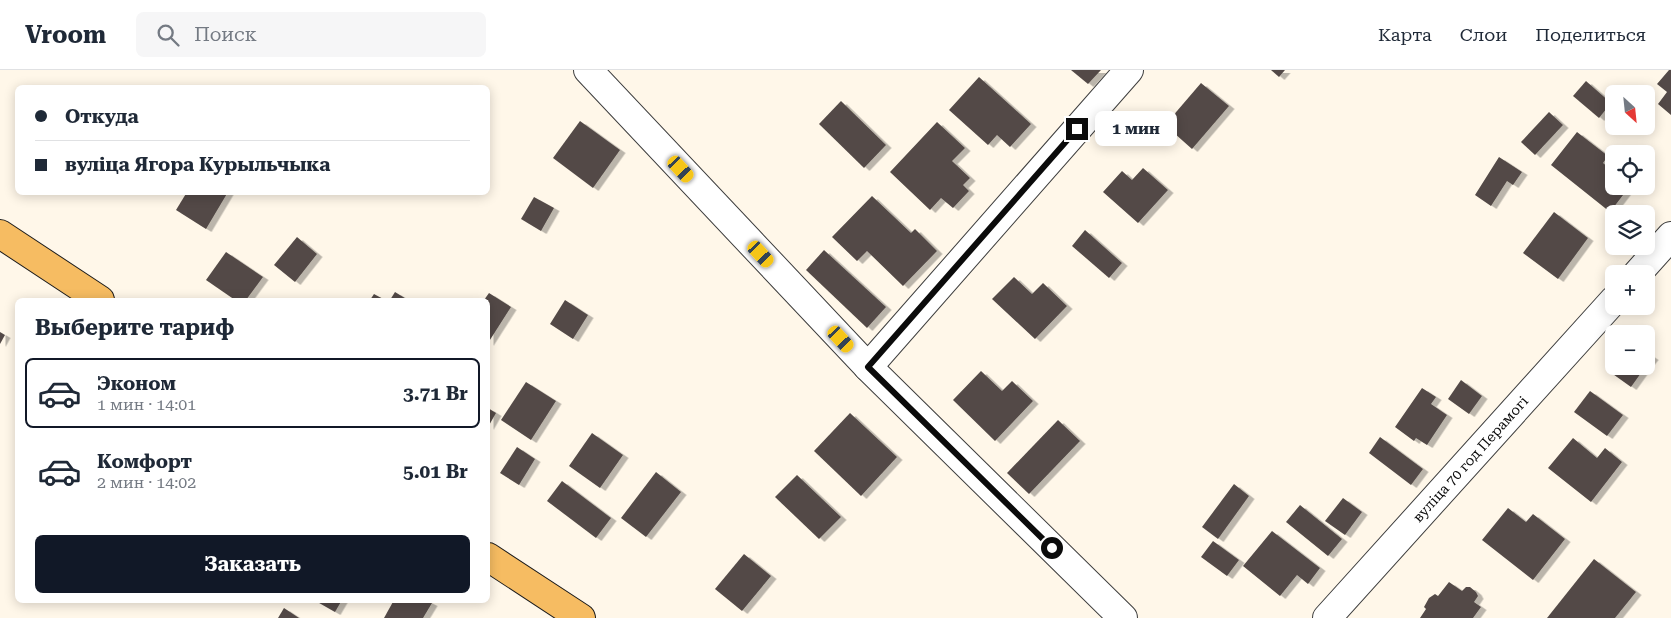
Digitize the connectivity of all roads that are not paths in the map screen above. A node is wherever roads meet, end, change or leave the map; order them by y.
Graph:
1 (588, 70) edge
2 (1129, 70) edge
3 (0, 234) edge
4 (1671, 236) edge
5 (1645, 265) edge
6 (97, 298) edge
7 (1605, 310) edge
8 (868, 367) junction
9 (490, 558) edge
10 (581, 618) edge
11 (1123, 618) edge
12 (1327, 618) edge

1 - 8 street
2 - 8 street
3 - 6 main road
4 - 5 street
7 - 12 street, вуліца 70 год Перамогі
8 - 11 street
9 - 10 main road

